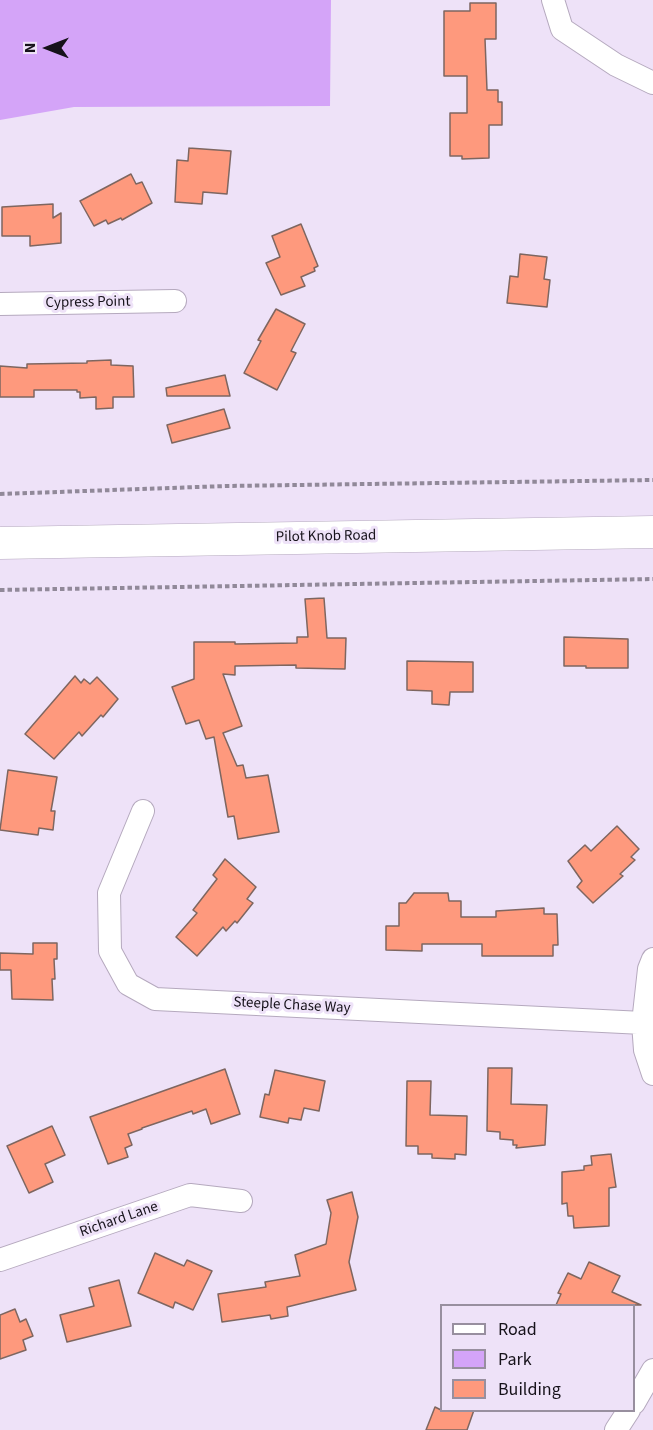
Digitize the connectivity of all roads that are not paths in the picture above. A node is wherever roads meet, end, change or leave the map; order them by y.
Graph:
1 (554, 0) edge
2 (653, 83) edge
3 (175, 301) dead end
4 (0, 304) edge
5 (653, 532) edge
6 (0, 543) edge
7 (143, 811) dead end
8 (653, 959) edge
9 (643, 1023) junction
10 (653, 1074) edge
11 (241, 1201) dead end
12 (0, 1260) edge
13 (653, 1370) edge
14 (635, 1400) edge
15 (628, 1412) edge
16 (616, 1430) edge

1 - 2 street
3 - 4 street, Cypress Point
5 - 6 main road, Pilot Knob Road
7 - 9 street, Steeple Chase Way
8 - 9 street
9 - 10 street
11 - 12 street, Richard Lane
13 - 14 street
15 - 16 street

